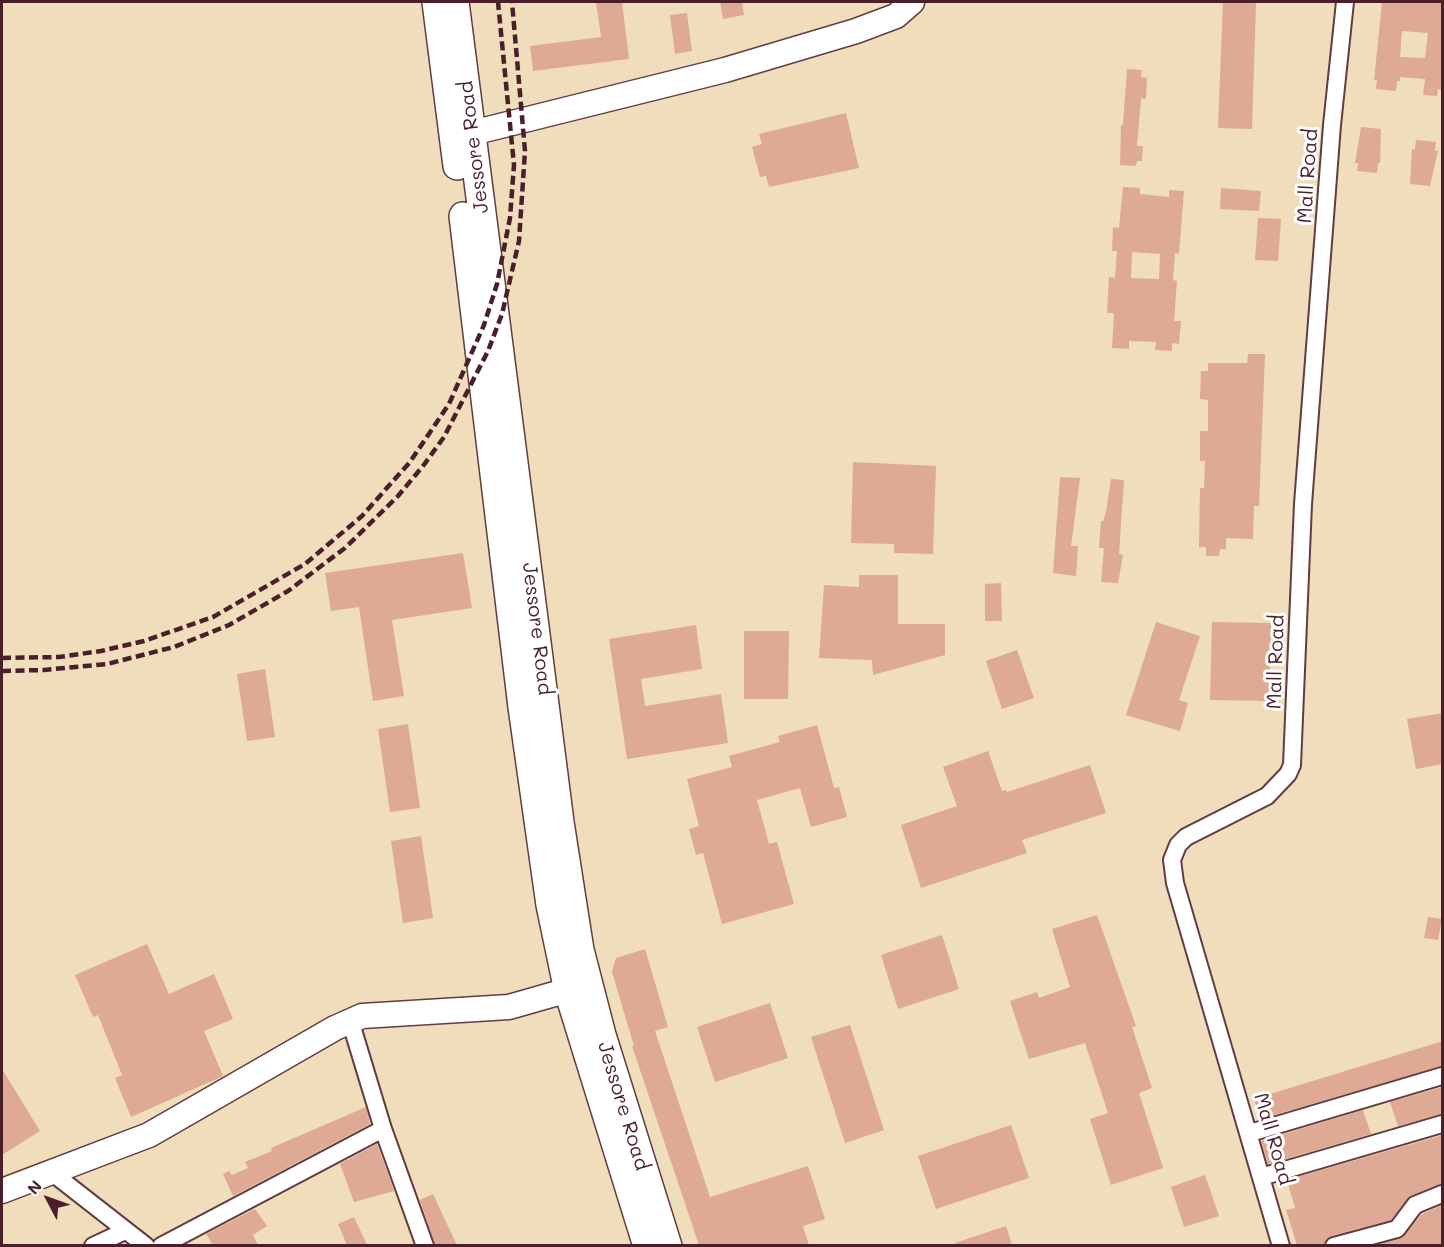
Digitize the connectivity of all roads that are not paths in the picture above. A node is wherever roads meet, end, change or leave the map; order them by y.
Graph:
1 (436, 2) edge
2 (455, 2) edge
3 (912, 2) edge
4 (1345, 2) edge
5 (463, 134) junction
6 (578, 987) junction
7 (350, 1020) junction
8 (1443, 1076) edge
9 (1443, 1124) edge
10 (382, 1129) junction
11 (1250, 1133) junction
12 (50, 1171) junction
13 (1261, 1177) junction
14 (2, 1191) edge
15 (1443, 1194) edge
16 (125, 1231) junction
17 (93, 1245) edge
18 (146, 1245) edge
19 (161, 1245) edge
20 (425, 1245) edge
21 (646, 1245) edge
22 (668, 1245) edge
23 (1281, 1245) edge
24 (1334, 1245) edge

1 - 5 main road, Jessore Road
2 - 5 main road, Jessore Road
3 - 5 street
4 - 11 street, Mall Road
5 - 6 main road, Jessore Road
6 - 7 street
6 - 21 main road, Jessore Road
6 - 22 main road, Jessore Road
7 - 10 street
7 - 12 street
8 - 11 street
9 - 13 street
10 - 19 street
10 - 20 street
11 - 13 street, Mall Road
12 - 14 street
12 - 16 street
13 - 23 street, Mall Road
15 - 24 street
16 - 17 street
16 - 18 street

